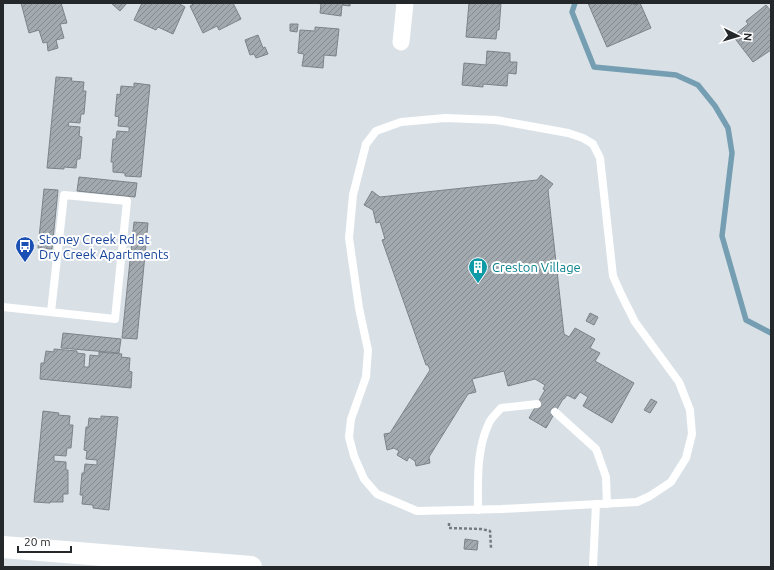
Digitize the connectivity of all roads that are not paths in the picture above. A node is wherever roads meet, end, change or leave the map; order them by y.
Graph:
1 (405, 3) edge
2 (401, 42) dead end
3 (3, 307) edge
4 (51, 312) junction
5 (538, 404) dead end
6 (555, 412) dead end
7 (596, 504) junction
8 (607, 504) junction
9 (478, 510) junction
10 (3, 547) edge
11 (211, 565) edge
12 (251, 567) edge
13 (593, 567) edge

1 - 2 street
3 - 4 lane
4 - 4 lane
5 - 9 lane
6 - 8 lane
7 - 8 lane
7 - 9 lane
7 - 13 lane
8 - 9 lane
10 - 11 main road
11 - 12 main road

